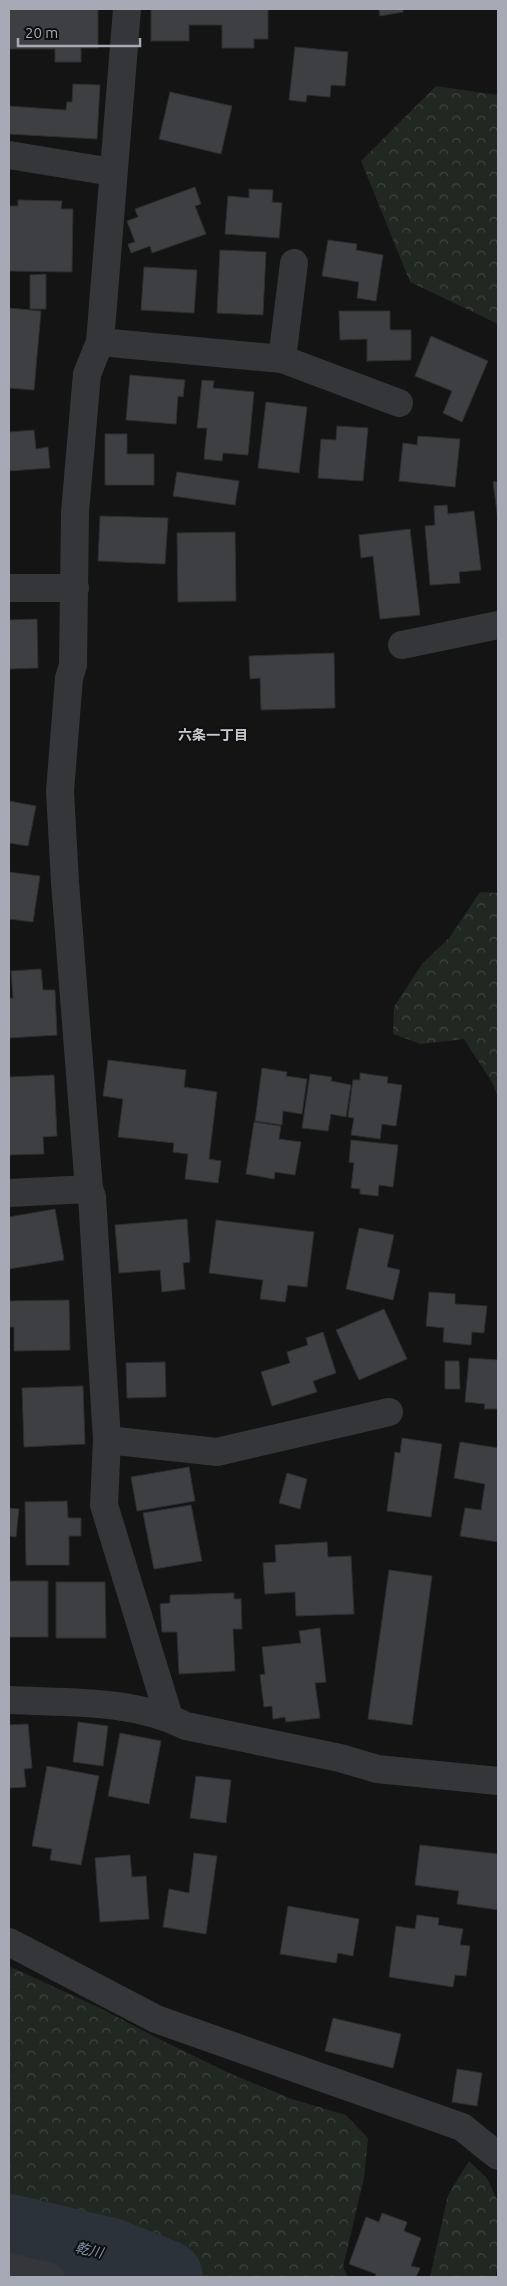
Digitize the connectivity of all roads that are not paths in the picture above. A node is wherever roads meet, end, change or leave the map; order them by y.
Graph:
1 (127, 9) edge
2 (9, 155) edge
3 (112, 172) junction
4 (294, 263) dead end
5 (100, 342) junction
6 (282, 359) junction
7 (400, 403) dead end
8 (9, 588) edge
9 (75, 588) junction
10 (498, 625) edge
11 (402, 645) dead end
12 (89, 1189) junction
13 (9, 1193) edge
14 (389, 1412) dead end
15 (107, 1440) junction
16 (9, 1700) edge
17 (169, 1717) junction
18 (498, 1781) edge
19 (9, 1942) edge
20 (498, 2156) edge
21 (9, 2268) edge
22 (51, 2277) edge

1 - 3 street
2 - 3 street
3 - 5 street
4 - 6 street
5 - 6 street
5 - 9 street
6 - 7 street
8 - 9 street
9 - 12 street
10 - 11 street
12 - 13 street
12 - 15 street
14 - 15 street
15 - 17 street
16 - 17 street
17 - 18 street
19 - 20 street
21 - 22 street

